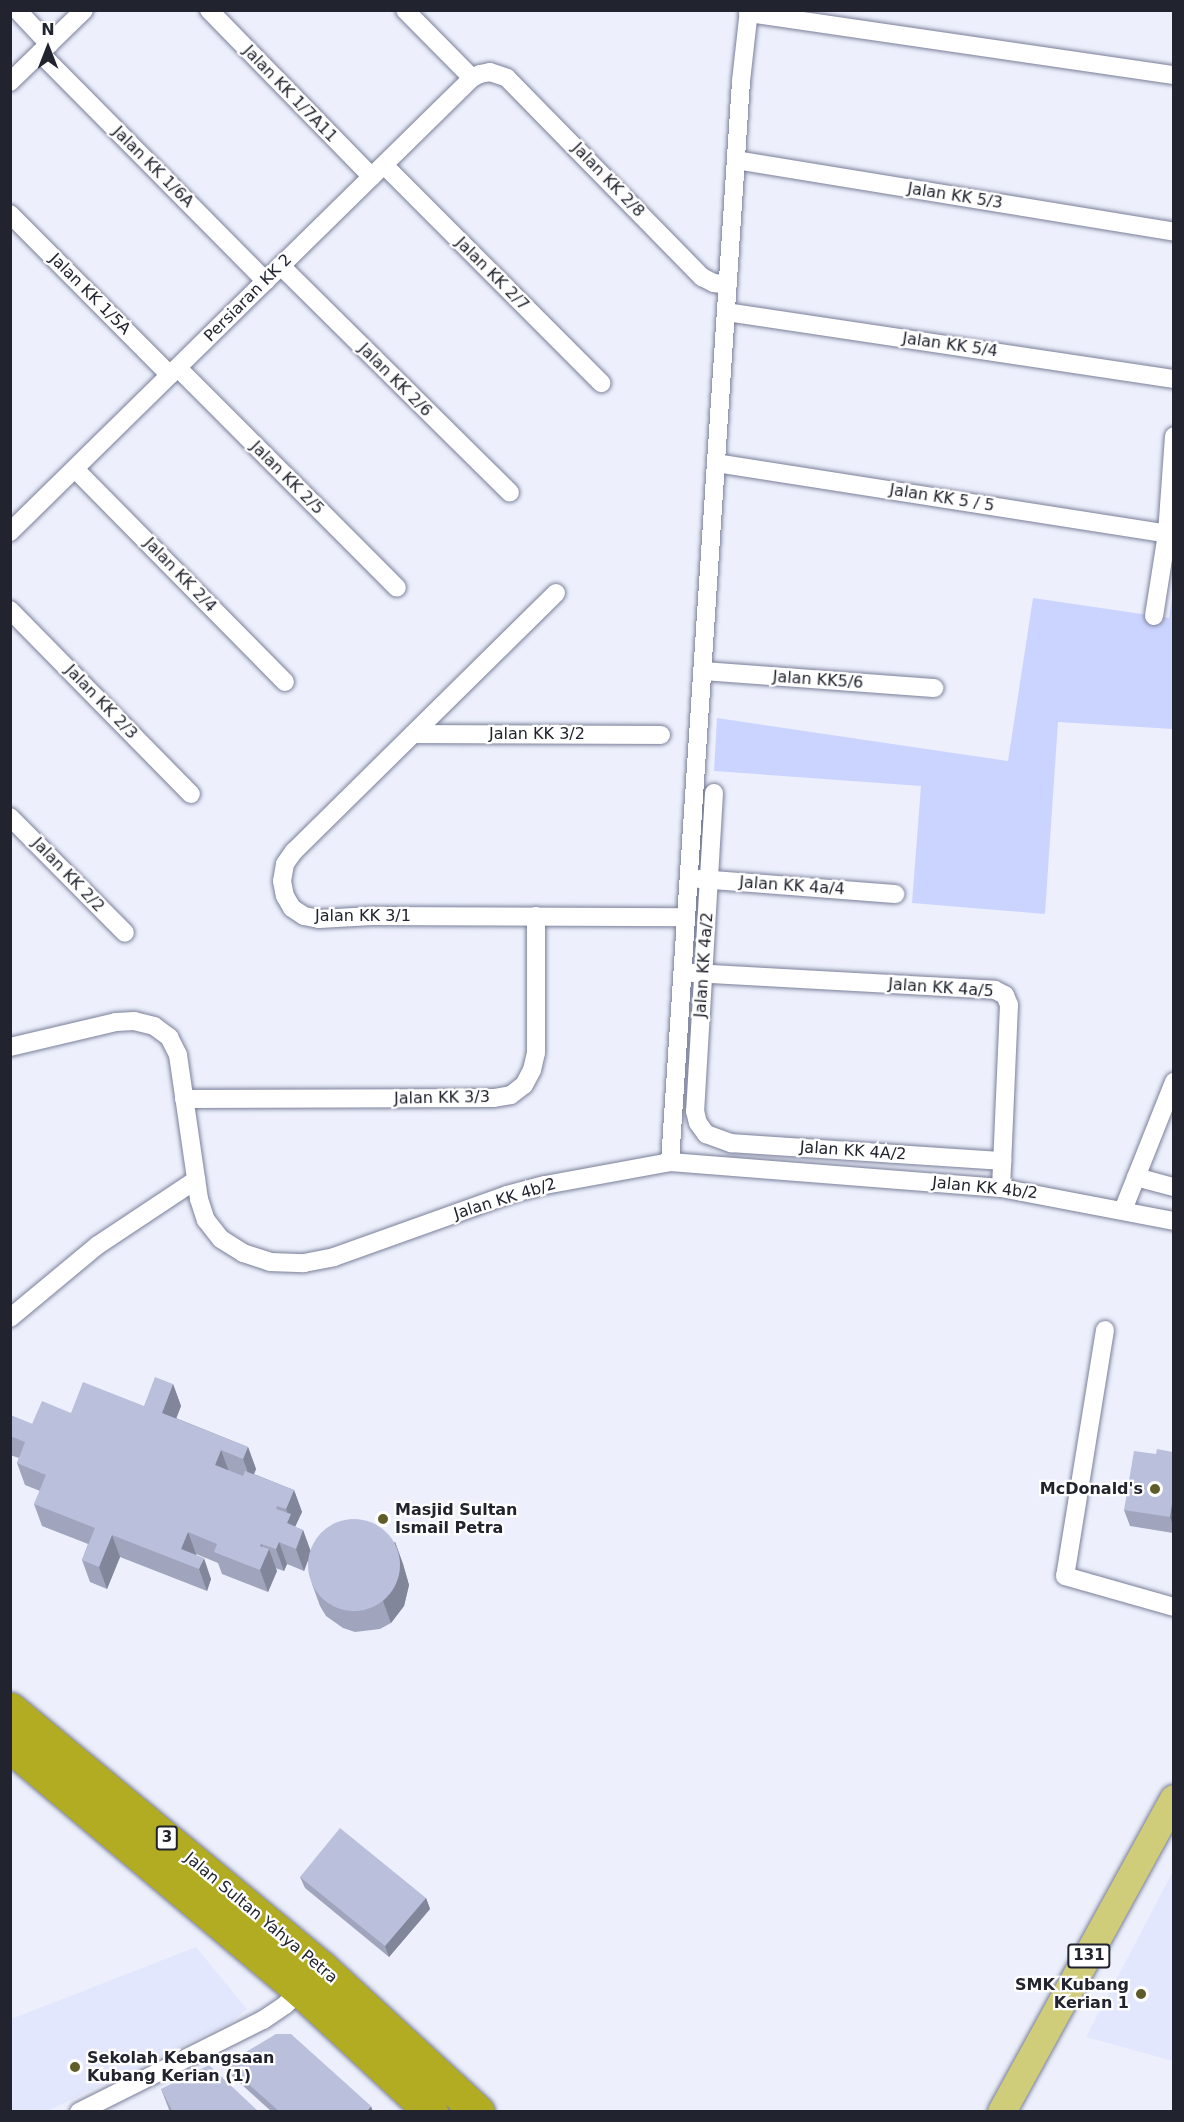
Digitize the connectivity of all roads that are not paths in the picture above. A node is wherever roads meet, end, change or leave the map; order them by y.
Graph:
1 (17, 10) edge
2 (84, 10) edge
3 (209, 10) edge
4 (405, 10) edge
5 (749, 12) edge
6 (45, 49) junction
7 (490, 72) joint
8 (1173, 75) edge
9 (472, 78) junction
10 (10, 82) edge
11 (736, 160) junction
12 (378, 171) junction
13 (10, 214) edge
14 (1173, 232) edge
15 (281, 266) junction
16 (266, 281) junction
17 (728, 285) junction
18 (726, 312) junction
19 (174, 371) junction
20 (1173, 379) edge
21 (601, 383) dead end
22 (1173, 436) edge
23 (716, 463) junction
24 (75, 468) junction
25 (510, 494) dead end
26 (10, 532) edge
27 (1167, 534) junction
28 (397, 588) dead end
29 (556, 593) dead end
30 (10, 610) edge
31 (1154, 616) dead end
32 (702, 671) junction
33 (285, 682) dead end
34 (934, 688) dead end
35 (413, 734) junction
36 (661, 735) dead end
37 (714, 793) dead end
38 (191, 794) dead end
39 (10, 817) edge
40 (688, 878) junction
41 (710, 880) junction
42 (896, 894) dead end
43 (536, 916) junction
44 (686, 917) junction
45 (125, 933) dead end
46 (682, 972) junction
47 (704, 973) junction
48 (10, 1047) edge
49 (1173, 1082) edge
50 (184, 1099) junction
51 (706, 1134) junction
52 (1002, 1161) junction
53 (676, 1162) junction
54 (1136, 1177) junction
55 (196, 1180) junction
56 (1001, 1188) junction
57 (1173, 1188) edge
58 (1123, 1210) junction
59 (1173, 1221) edge
60 (10, 1318) edge
61 (1105, 1330) dead end
62 (1173, 1607) edge
63 (10, 1709) edge
64 (10, 1746) edge
65 (1173, 1799) edge
66 (311, 1979) junction
67 (79, 2112) edge
68 (431, 2112) edge
69 (478, 2112) edge
70 (1002, 2112) edge

1 - 6 street, Jalan KK 1/6A
2 - 6 street
3 - 12 street, Jalan KK 1/7A11
4 - 9 street
5 - 8 street
5 - 11 street
6 - 10 street
6 - 16 street, Jalan KK 1/6A
7 - 9 street, Persiaran KK 2
7 - 17 street, Jalan KK 2/8
9 - 12 street, Persiaran KK 2
11 - 14 street, Jalan KK 5/3
11 - 17 street
12 - 15 street, Persiaran KK 2
12 - 21 street, Jalan KK 2/7
13 - 19 street, Jalan KK 1/5A
15 - 16 street, Persiaran KK 2
15 - 25 street, Jalan KK 2/6
16 - 19 street, Persiaran KK 2
17 - 18 street
18 - 20 street, Jalan KK 5/4
18 - 23 street
19 - 24 street, Persiaran KK 2
19 - 28 street, Jalan KK 2/5
22 - 27 street
23 - 27 street, Jalan KK 5 / 5
23 - 32 street
24 - 26 street, Persiaran KK 2
24 - 33 street, Jalan KK 2/4
27 - 31 street
29 - 35 street, Jalan KK 3/1
30 - 38 street, Jalan KK 2/3
32 - 34 street, Jalan KK5/6
32 - 40 street
35 - 36 street, Jalan KK 3/2
35 - 43 street, Jalan KK 3/1
37 - 41 street, Jalan KK 4a/2
39 - 45 street, Jalan KK 2/2
40 - 41 street, Jalan KK 4a/4
40 - 44 street
41 - 42 street, Jalan KK 4a/4
41 - 47 street, Jalan KK 4a/2
43 - 44 street, Jalan KK 3/1
43 - 50 street, Jalan KK 3/3
44 - 46 street
46 - 47 street, Jalan KK 4a/5
46 - 53 street
47 - 51 street, Jalan KK 4a/2
47 - 52 street, Jalan KK 4a/5
48 - 50 street, Jalan KK 4b/2
49 - 54 street
50 - 55 street, Jalan KK 4b/2
51 - 52 street, Jalan KK 4A/2
51 - 53 street
52 - 56 street, Jalan KK 4a/5
53 - 55 street, Jalan KK 4b/2
53 - 56 street, Jalan KK 4b/2
54 - 57 street
54 - 58 street
55 - 60 street
56 - 58 street, Jalan KK 4b/2
58 - 59 street, Jalan KK 4b/2
61 - 62 street
63 - 66 highway, Jalan Sultan Yahya Petra / 3
64 - 66 highway, Jalan Sultan Yahya Petra / 3
65 - 70 main road, 131
66 - 67 street
66 - 68 highway, Jalan Sultan Yahya Petra / 3
66 - 69 highway, Jalan Sultan Yahya Petra / 3

